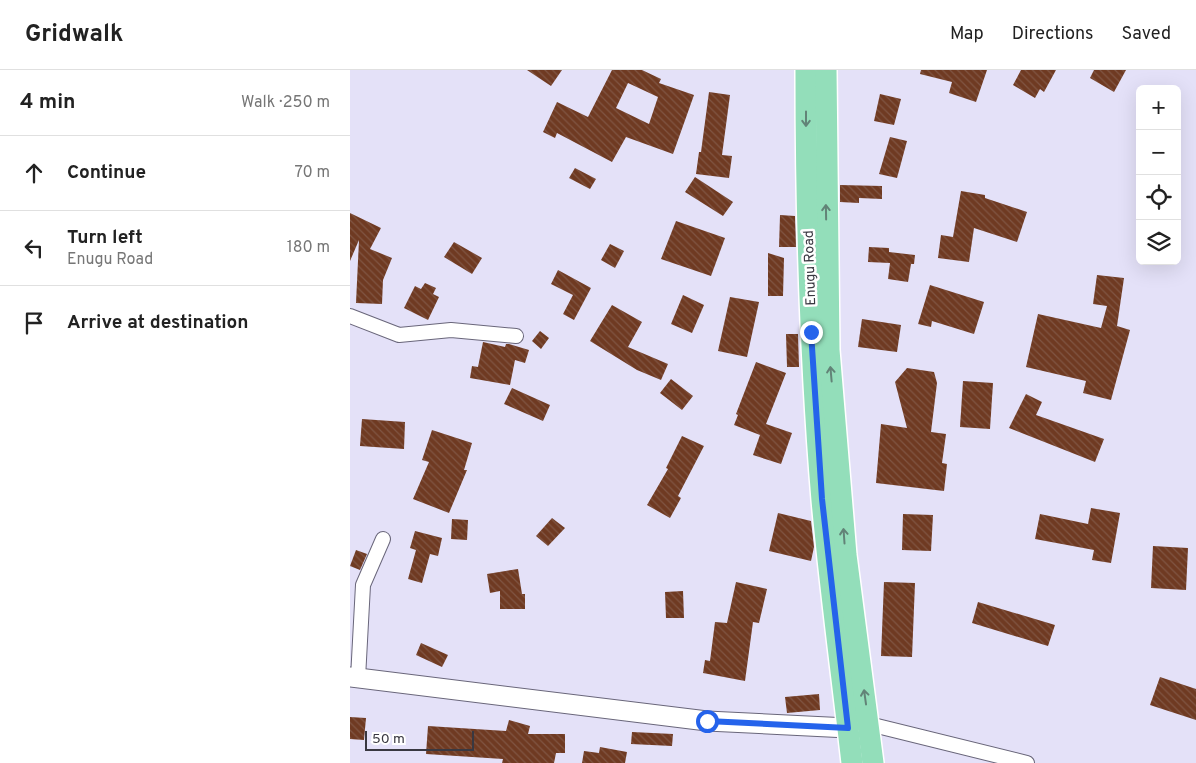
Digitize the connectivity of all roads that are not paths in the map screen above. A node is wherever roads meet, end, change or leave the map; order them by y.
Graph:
1 (806, 70) edge
2 (826, 70) edge
3 (350, 316) edge
4 (516, 336) dead end
5 (383, 539) dead end
6 (354, 677) edge
7 (859, 726) junction
8 (852, 763) edge
9 (873, 763) edge
10 (1027, 763) edge

1 -> 7 main road, Enugu Road
7 -> 2 main road
3 - 4 street
5 - 6 street
6 - 7 street
7 - 8 main road, Enugu Road
7 - 9 main road
7 - 10 street

